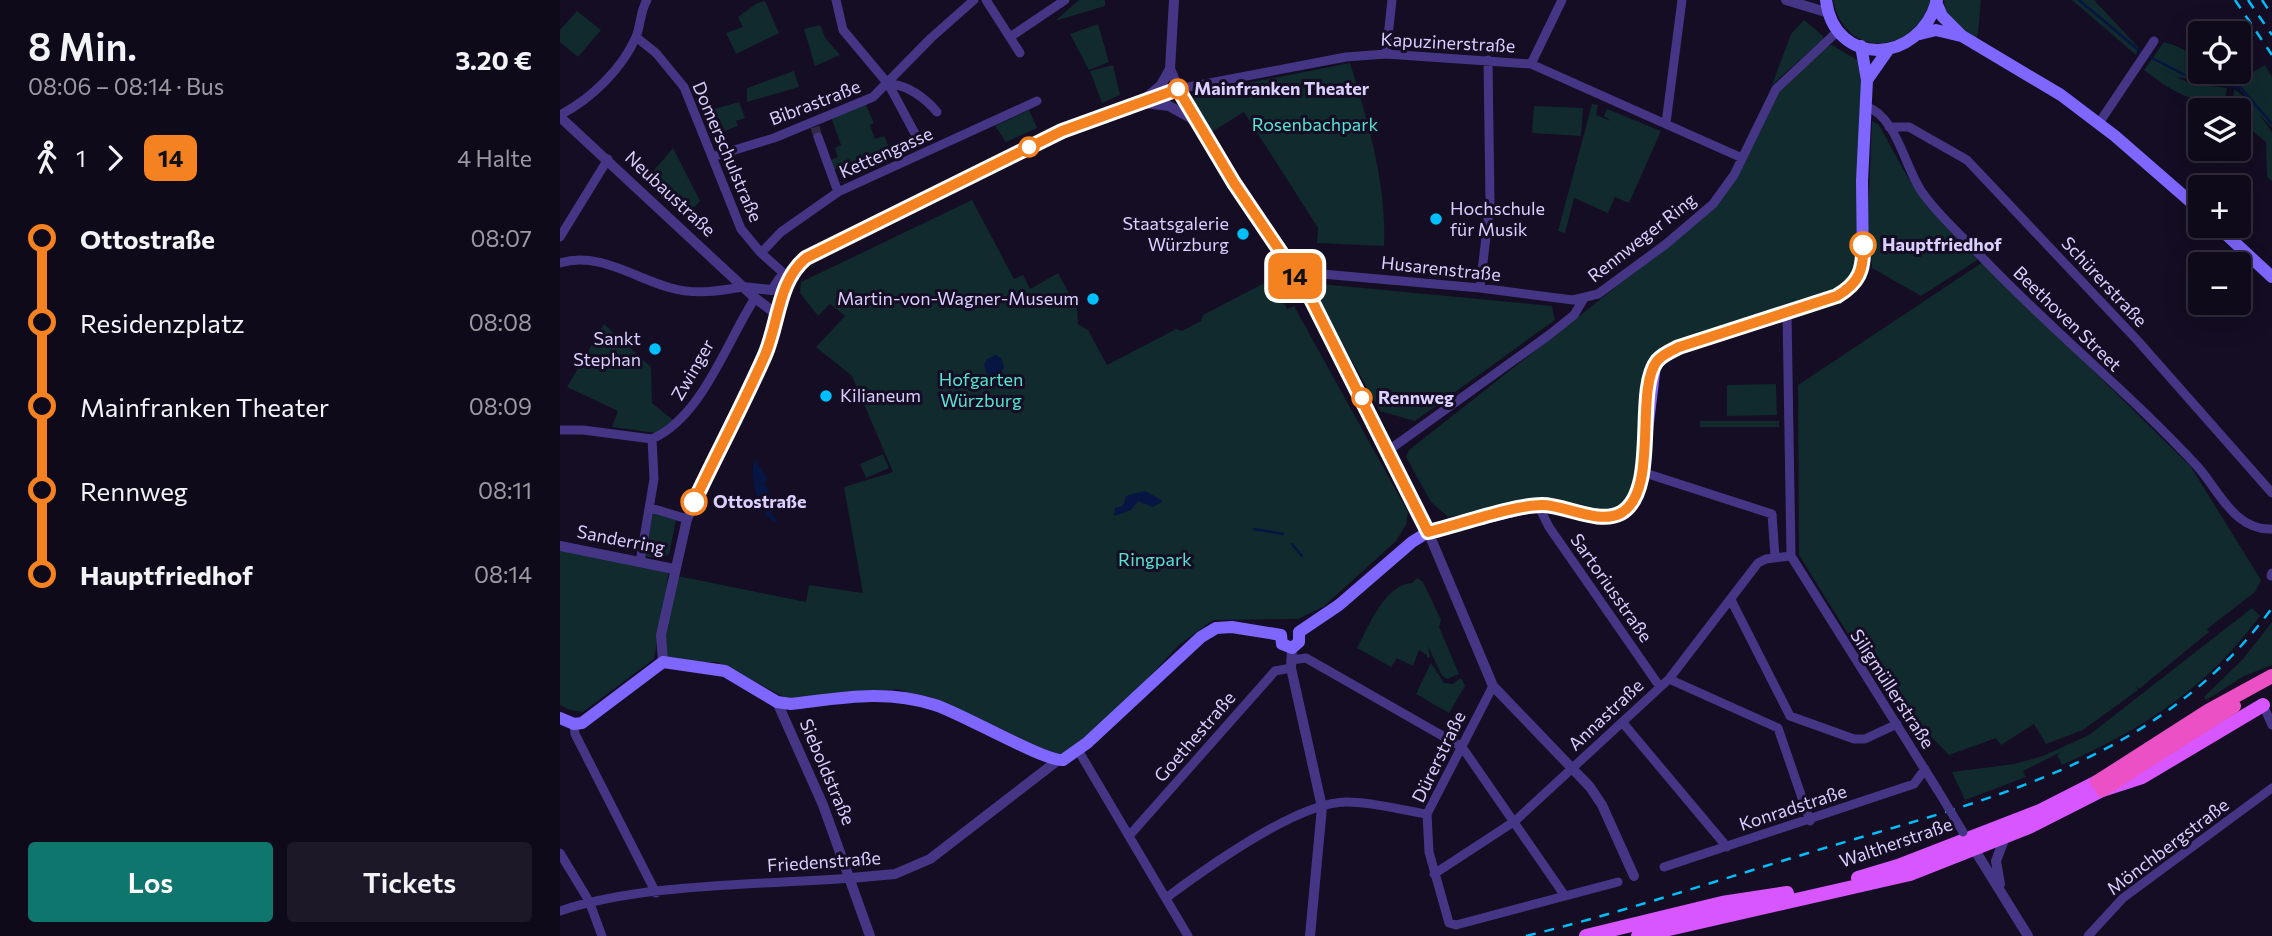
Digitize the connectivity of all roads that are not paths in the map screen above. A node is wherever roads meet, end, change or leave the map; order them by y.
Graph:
1 (836, 0) edge
2 (974, 0) edge
3 (986, 0) edge
4 (1065, 0) edge
5 (1174, 0) edge
6 (1392, 0) edge
7 (1562, 0) edge
8 (1682, 0) edge
9 (1786, 0) edge
10 (1937, 1) edge
11 (644, 2) edge
12 (1828, 6) edge
13 (1839, 30) junction
14 (1920, 34) junction
15 (1962, 36) junction
16 (636, 37) junction
17 (1010, 37) junction
18 (2154, 41) dead end
19 (1861, 46) junction
20 (1888, 50) junction
21 (1020, 53) dead end
22 (1386, 54) junction
23 (1488, 60) junction
24 (1531, 64) junction
25 (1170, 69) junction
26 (1867, 80) junction
27 (889, 85) junction
28 (1178, 89) junction
29 (1037, 101) dead end
30 (1138, 102) junction
31 (1865, 106) junction
32 (937, 112) dead end
33 (560, 116) edge
34 (1194, 119) junction
35 (1666, 123) junction
36 (2099, 123) junction
37 (1889, 127) junction
38 (818, 137) tunnel mouth
39 (919, 141) dead end
40 (715, 156) junction
41 (1742, 158) junction
42 (608, 159) junction
43 (838, 192) junction
44 (2188, 200) edge
45 (560, 237) edge
46 (2230, 238) edge
47 (761, 253) junction
48 (560, 263) edge
49 (788, 277) junction
50 (1296, 277) junction
51 (2272, 277) edge
52 (743, 287) junction
53 (1480, 288) junction
54 (774, 289) junction
55 (755, 298) junction
56 (782, 300) junction
57 (1583, 300) junction
58 (1787, 312) junction
59 (779, 316) junction
60 (560, 430) edge
61 (652, 439) junction
62 (1389, 450) junction
63 (1642, 472) junction
64 (2272, 493) edge
65 (1538, 505) junction
66 (651, 508) junction
67 (687, 519) junction
68 (2272, 529) edge
69 (1428, 532) junction
70 (560, 546) edge
71 (1791, 556) junction
72 (1775, 557) junction
73 (640, 562) junction
74 (674, 569) junction
75 (1731, 600) junction
76 (1299, 632) junction
77 (1281, 635) junction
78 (1291, 659) junction
79 (663, 662) junction
80 (2272, 677) edge
81 (1669, 678) junction
82 (1493, 686) junction
83 (2272, 686) edge
84 (1660, 687) junction
85 (2260, 697) edge
86 (777, 702) junction
87 (1790, 716) junction
88 (560, 718) edge
89 (1623, 723) junction
90 (574, 724) junction
91 (1897, 724) junction
92 (2272, 725) edge
93 (1778, 728) junction
94 (1462, 747) junction
95 (1078, 750) junction
96 (1057, 761) junction
97 (1573, 767) junction
98 (1925, 769) junction
99 (2100, 786) junction
100 (2272, 788) edge
101 (1322, 807) junction
102 (1427, 814) junction
103 (1515, 821) junction
104 (1810, 821) junction
105 (1129, 836) junction
106 (2005, 837) junction
107 (1968, 840) junction
108 (1727, 847) junction
109 (560, 853) edge
110 (1664, 867) dead end
111 (1434, 874) junction
112 (1634, 876) dead end
113 (851, 878) junction
114 (1618, 882) dead end
115 (2001, 890) junction
116 (656, 893) junction
117 (1564, 896) junction
118 (1166, 898) junction
119 (589, 901) junction
120 (560, 911) edge
121 (1661, 928) edge
122 (1688, 929) edge
123 (602, 936) edge
124 (870, 936) edge
125 (1188, 936) edge
126 (1310, 936) edge
127 (1586, 936) edge
128 (1638, 936) edge
129 (2028, 936) edge
130 (2088, 936) edge

1 - 27 street
2 - 27 street, Bibrastraße
3 - 17 street
4 - 17 street
5 - 25 street
6 - 22 street
7 - 24 street
8 - 35 street
9 - 12 street
10 - 14 main road
10 - 15 main road
11 - 16 street
12 - 13 main road
13 - 19 main road
13 - 41 street, Rennweger Ring
14 - 15 main road
14 - 20 main road
15 - 36 main road
16 - 33 street
16 - 40 street, Domerschulstraße
17 - 21 street
18 - 36 street
19 - 20 main road
19 - 26 main road
20 - 26 main road
22 - 23 street, Kapuzinerstraße
22 - 28 street, Kapuzinerstraße
23 - 24 street, Kapuzinerstraße
23 - 53 street
24 - 35 street, Kapuzinerstraße
25 - 28 street
25 - 30 street
26 - 31 main road
27 - 32 street
27 - 39 street
27 - 40 street, Bibrastraße
28 - 30 street
28 - 34 street
29 - 43 street, Kettengasse
30 - 34 street
30 - 49 street
31 - 37 street, Beethoven Street
31 - 58 main road
33 - 42 street, Neubaustraße
34 - 50 street
35 - 41 street, Kapuzinerstraße
36 - 44 main road
37 - 64 street, Schürerstraße
37 - 68 street, Beethoven Street
38 - 43 street
40 - 47 street, Domerschulstraße
41 - 57 street, Rennweger Ring
42 - 45 street
42 - 52 street, Neubaustraße
43 - 47 street, Kettengasse
46 - 51 main road
47 - 49 street, Domerschulstraße
48 - 52 street
49 - 54 street
49 - 56 street
50 - 53 street, Husarenstraße
50 - 62 street
52 - 54 street
52 - 55 street, Neubaustraße
53 - 57 street, Husarenstraße
54 - 56 street
55 - 59 street, Neubaustraße
55 - 61 street, Zwinger
56 - 59 street
57 - 62 street, Rennweger Ring
58 - 63 main road
58 - 71 street
59 - 67 street
60 - 61 street
61 - 66 street
62 - 69 street
63 - 65 main road
63 - 72 street
65 - 69 main road
65 - 84 street, Sartoriusstraße
66 - 67 street
66 - 73 street
67 - 74 street
69 - 76 main road
69 - 82 street
70 - 73 street, Sanderring
71 - 72 street
71 - 91 street, Siligmüllerstraße
72 - 75 street, Annastraße
73 - 74 street, Sanderring
74 - 79 street
75 - 81 street, Annastraße
75 - 87 street
76 - 77 main road
76 - 78 main road
77 - 78 main road
77 - 95 main road
78 - 94 street
78 - 101 street
78 - 105 street, Goethestraße
79 - 86 main road
79 - 90 main road
80 - 85 highway
81 - 84 street, Annastraße
81 - 93 street
82 - 94 street, Dürerstraße
82 - 97 street
83 - 85 highway
84 - 89 street, Annastraße
85 - 92 street
85 - 99 highway
86 - 96 main road
86 - 113 street, Sieboldstraße
87 - 91 street
87 - 93 street
88 - 90 main road
89 - 97 street, Annastraße
89 - 108 street
90 - 116 street
91 - 98 street, Siligmüllerstraße
93 - 104 street
94 - 102 street, Dürerstraße
94 - 103 street
95 - 96 main road
95 - 105 street
96 - 113 street, Friedenstraße
97 - 103 street, Annastraße
97 - 112 street
98 - 104 street, Konradstraße
98 - 107 street, Siligmüllerstraße, bridge
99 - 106 main road, Waltherstraße
99 - 107 main road, Waltherstraße
100 - 130 street, Mönchbergstraße
101 - 102 street
101 - 118 street
101 - 126 street
102 - 111 street, Dürerstraße
103 - 111 street, Annastraße
103 - 117 street
104 - 108 street, Konradstraße
105 - 118 street
106 - 107 main road, Waltherstraße
106 - 115 street
107 - 115 street
107 - 121 main road, Waltherstraße
107 - 122 main road, Waltherstraße
108 - 110 street, Konradstraße
109 - 119 street
111 - 117 street, Dürerstraße
113 - 116 street, Friedenstraße
113 - 124 street, Sieboldstraße
114 - 117 street
115 - 129 street
116 - 119 street, Friedenstraße
118 - 125 street
119 - 120 street, Friedenstraße
119 - 123 street
121 - 122 main road, Waltherstraße
121 - 127 main road
121 - 128 main road

